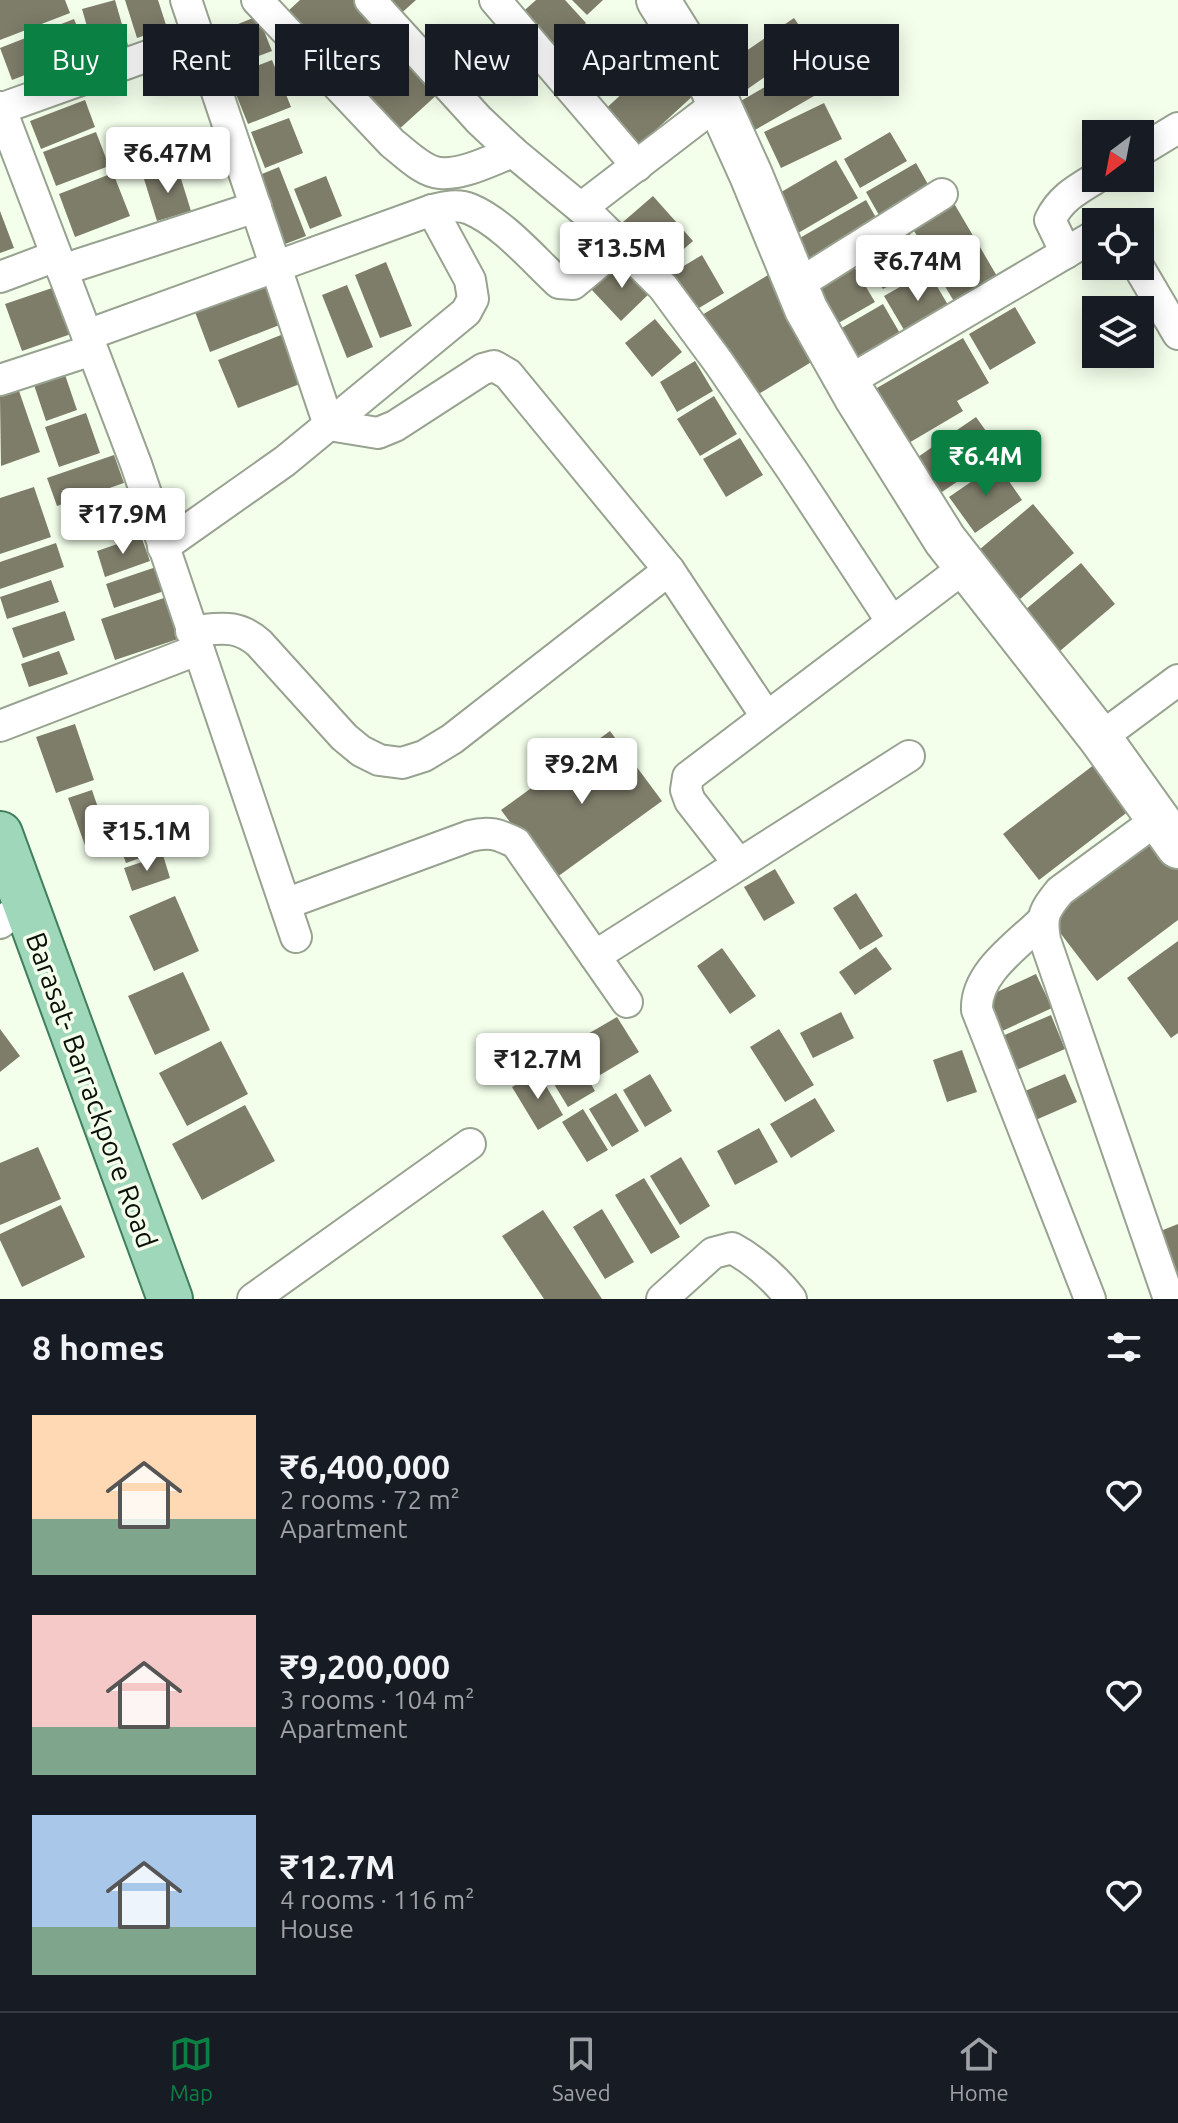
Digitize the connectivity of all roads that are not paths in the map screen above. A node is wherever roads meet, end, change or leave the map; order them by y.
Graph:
1 (186, 0) edge
2 (257, 0) edge
3 (370, 0) edge
4 (495, 0) edge
5 (658, 0) edge
6 (194, 24) edge
7 (143, 57) edge
8 (218, 96) edge
9 (718, 103) junction
10 (0, 108) edge
11 (1178, 128) edge
12 (1154, 143) edge
13 (513, 152) junction
14 (637, 166) junction
15 (1082, 186) edge
16 (942, 194) dead end
17 (256, 207) junction
18 (581, 208) junction
19 (432, 210) junction
20 (1082, 243) edge
21 (621, 244) junction
22 (1066, 253) junction
23 (59, 263) junction
24 (275, 265) junction
25 (0, 277) edge
26 (1146, 280) edge
27 (797, 285) junction
28 (1178, 334) edge
29 (89, 343) junction
30 (0, 380) edge
31 (847, 382) junction
32 (329, 425) junction
33 (163, 547) junction
34 (965, 567) junction
35 (669, 570) junction
36 (892, 622) junction
37 (194, 640) junction
38 (1178, 680) edge
39 (766, 716) junction
40 (0, 726) edge
41 (1100, 738) junction
42 (909, 756) dead end
43 (1168, 833) edge
44 (0, 834) edge
45 (739, 864) junction
46 (285, 904) junction
47 (12, 914) edge
48 (1042, 921) junction
49 (296, 937) dead end
50 (595, 956) junction
51 (627, 1002) dead end
52 (470, 1144) dead end
53 (170, 1299) edge
54 (253, 1299) edge
55 (662, 1299) edge
56 (791, 1299) edge
57 (1090, 1299) edge
58 (1169, 1299) edge

1 - 6 street
2 - 13 street
3 - 13 street
4 - 14 street
5 - 9 street
7 - 10 street
8 - 17 street
9 - 14 street
9 - 27 street
10 - 23 street
11 - 12 street
13 - 18 street
14 - 18 street
15 - 22 street
16 - 27 street
17 - 23 street
17 - 24 street
18 - 21 street
19 - 21 street
19 - 24 street
19 - 32 street
20 - 22 street
21 - 36 street
22 - 31 street
23 - 25 street
23 - 29 street
24 - 29 street
24 - 32 street
26 - 28 street
27 - 31 street
29 - 30 street
29 - 33 street
31 - 34 street
32 - 33 street
32 - 35 street
33 - 37 street
34 - 36 street
34 - 41 street
35 - 37 street
35 - 39 street
36 - 39 street
37 - 40 street
37 - 46 street
38 - 41 street
39 - 45 street
41 - 43 street
42 - 45 street
43 - 48 street
44 - 47 main road, Barasat- Barrackpore Road
45 - 50 street
46 - 49 street
46 - 50 street
47 - 53 main road, Barasat- Barrackpore Road
48 - 57 street
48 - 58 street
50 - 51 street
52 - 54 street
55 - 56 street

